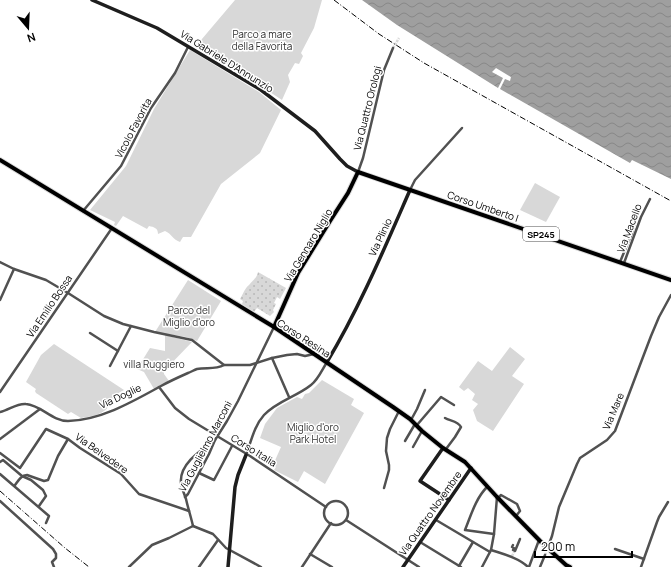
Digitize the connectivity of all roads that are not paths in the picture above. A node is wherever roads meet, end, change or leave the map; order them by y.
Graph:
1 (92, 0) edge
2 (189, 46) junction
3 (393, 48) tunnel mouth
4 (462, 128) dead end
5 (0, 160) edge
6 (358, 172) junction
7 (410, 190) junction
8 (650, 199) dead end
9 (83, 211) junction
10 (637, 215) dead end
11 (112, 228) junction
12 (0, 262) edge
13 (622, 262) junction
14 (14, 269) junction
15 (671, 280) edge
16 (68, 292) junction
17 (671, 295) edge
18 (0, 300) edge
19 (131, 326) junction
20 (274, 327) junction
21 (90, 334) dead end
22 (118, 351) junction
23 (314, 354) junction
24 (272, 358) junction
25 (327, 362) junction
26 (257, 364) junction
27 (224, 365) junction
28 (110, 366) dead end
29 (159, 387) junction
30 (425, 390) dead end
31 (0, 392) edge
32 (289, 397) junction
33 (454, 405) dead end
34 (40, 409) junction
35 (399, 411) junction
36 (0, 412) edge
37 (445, 418) dead end
38 (411, 420) junction
39 (416, 424) junction
40 (422, 431) junction
41 (217, 436) junction
42 (0, 439) edge
43 (68, 439) junction
44 (215, 440) junction
45 (405, 441) dead end
46 (232, 446) junction
47 (413, 448) dead end
48 (444, 448) junction
49 (0, 453) edge
50 (246, 455) junction
51 (0, 462) edge
52 (471, 468) junction
53 (199, 473) junction
54 (0, 474) edge
55 (22, 476) junction
56 (15, 486) junction
57 (487, 486) junction
58 (384, 488) dead end
59 (185, 497) junction
60 (497, 497) junction
61 (449, 500) junction
62 (0, 501) edge
63 (668, 502) dead end
64 (39, 506) junction
65 (326, 507) junction
66 (189, 511) junction
67 (516, 516) junction
68 (346, 520) junction
69 (436, 520) junction
70 (46, 523) dead end
71 (331, 524) junction
72 (193, 526) junction
73 (494, 534) junction
74 (520, 539) dead end
75 (218, 540) junction
76 (539, 540) junction
77 (420, 542) junction
78 (473, 542) junction
79 (549, 544) tunnel mouth
80 (512, 545) dead end
81 (615, 549) dead end
82 (229, 550) junction
83 (491, 551) junction
84 (310, 554) junction
85 (545, 555) tunnel mouth
86 (644, 559) junction
87 (408, 560) junction
88 (460, 566) edge
89 (54, 567) edge
90 (129, 567) edge
91 (199, 567) edge
92 (228, 567) edge
93 (261, 567) edge
94 (302, 567) edge
95 (332, 567) edge
96 (403, 567) edge
97 (419, 567) edge
98 (482, 567) edge
99 (529, 567) edge
100 (540, 567) edge
101 (570, 567) edge
102 (642, 567) edge

1 - 2 street, Via Gabriele D'Annunzio / SP245
2 - 6 street, Via Gabriele D'Annunzio / SP245
2 - 9 street, Vicolo Favorita
3 - 6 street, Via Quattro Orologi
4 - 7 street, Via Plinio
5 - 9 main road, Corso Resina
6 - 7 main road, Corso Umberto I / SP245
6 - 20 main road, Via Gennaro Niglio
7 - 13 main road, Corso Umberto I / SP245
7 - 25 street, Via Plinio
8 - 13 street, Via Macello
9 - 11 main road, Corso Resina
10 - 13 street
11 - 16 street, Via Emilio Bossa
11 - 20 main road, Corso Resina
12 - 14 street
13 - 15 main road, Corso Umberto I / SP245
14 - 16 street
14 - 18 street
16 - 19 street
16 - 31 street, Via Emilio Bossa
17 - 79 street, Via Mare
19 - 22 street
19 - 27 street
20 - 23 main road, Corso Resina
20 - 26 street, Via Guglielmo Marconi
21 - 22 street
22 - 28 street
23 - 24 street, Via Doglie
23 - 25 main road, Corso Resina
24 - 26 street, Via Doglie
24 - 32 street
25 - 32 street
25 - 35 main road, Corso Resina
26 - 27 street, Via Doglie
26 - 41 street, Via Guglielmo Marconi
27 - 29 street, Via Doglie
29 - 34 street, Via Doglie
29 - 41 street, Corso Italia
30 - 38 street
32 - 50 street
33 - 39 street
34 - 36 street, Via Doglie
34 - 42 street
35 - 38 main road, Corso Resina
35 - 58 street
37 - 48 street
38 - 39 main road, Corso Resina
39 - 40 main road, Corso Resina
39 - 45 street
40 - 47 street
40 - 48 main road, Corso Resina
41 - 44 street, Via Guglielmo Marconi
41 - 46 street, Corso Italia
43 - 49 street, Via Belvedere
43 - 55 street
43 - 66 street, Via Belvedere
44 - 53 street, Via Guglielmo Marconi
44 - 59 street
46 - 50 street, Corso Italia
46 - 53 street
48 - 52 main road, Corso Resina
48 - 61 street
50 - 65 street, Corso Italia
50 - 82 street
51 - 55 street
52 - 57 main road, Corso Resina
52 - 61 street, Via Quattro Novembre
53 - 59 street, Via Guglielmo Marconi
54 - 56 street
55 - 56 street
55 - 64 street
56 - 64 street
57 - 60 main road, Corso Resina
57 - 73 street
59 - 66 street, Via Guglielmo Marconi
60 - 67 main road, Corso Resina
60 - 67 street
60 - 73 street
61 - 69 street, Via Quattro Novembre
62 - 89 street
63 - 86 street
64 - 70 street
65 - 68 street
65 - 71 street
66 - 72 street, Via Guglielmo Marconi
67 - 76 main road, Corso Resina
68 - 71 street
68 - 87 street
69 - 77 street, Via Quattro Novembre
69 - 78 street
71 - 84 street
72 - 75 street
72 - 90 street
73 - 83 street
74 - 80 street
75 - 82 street
75 - 91 street
76 - 99 street
76 - 101 main road, Corso Resina
77 - 87 street, Via Quattro Novembre
77 - 88 street
78 - 83 street
78 - 88 street
81 - 86 street
82 - 92 street
82 - 93 street
83 - 98 street
83 - 99 street
84 - 94 street
84 - 95 street
85 - 100 street
86 - 102 street
87 - 96 street, Via Quattro Novembre
87 - 97 street

